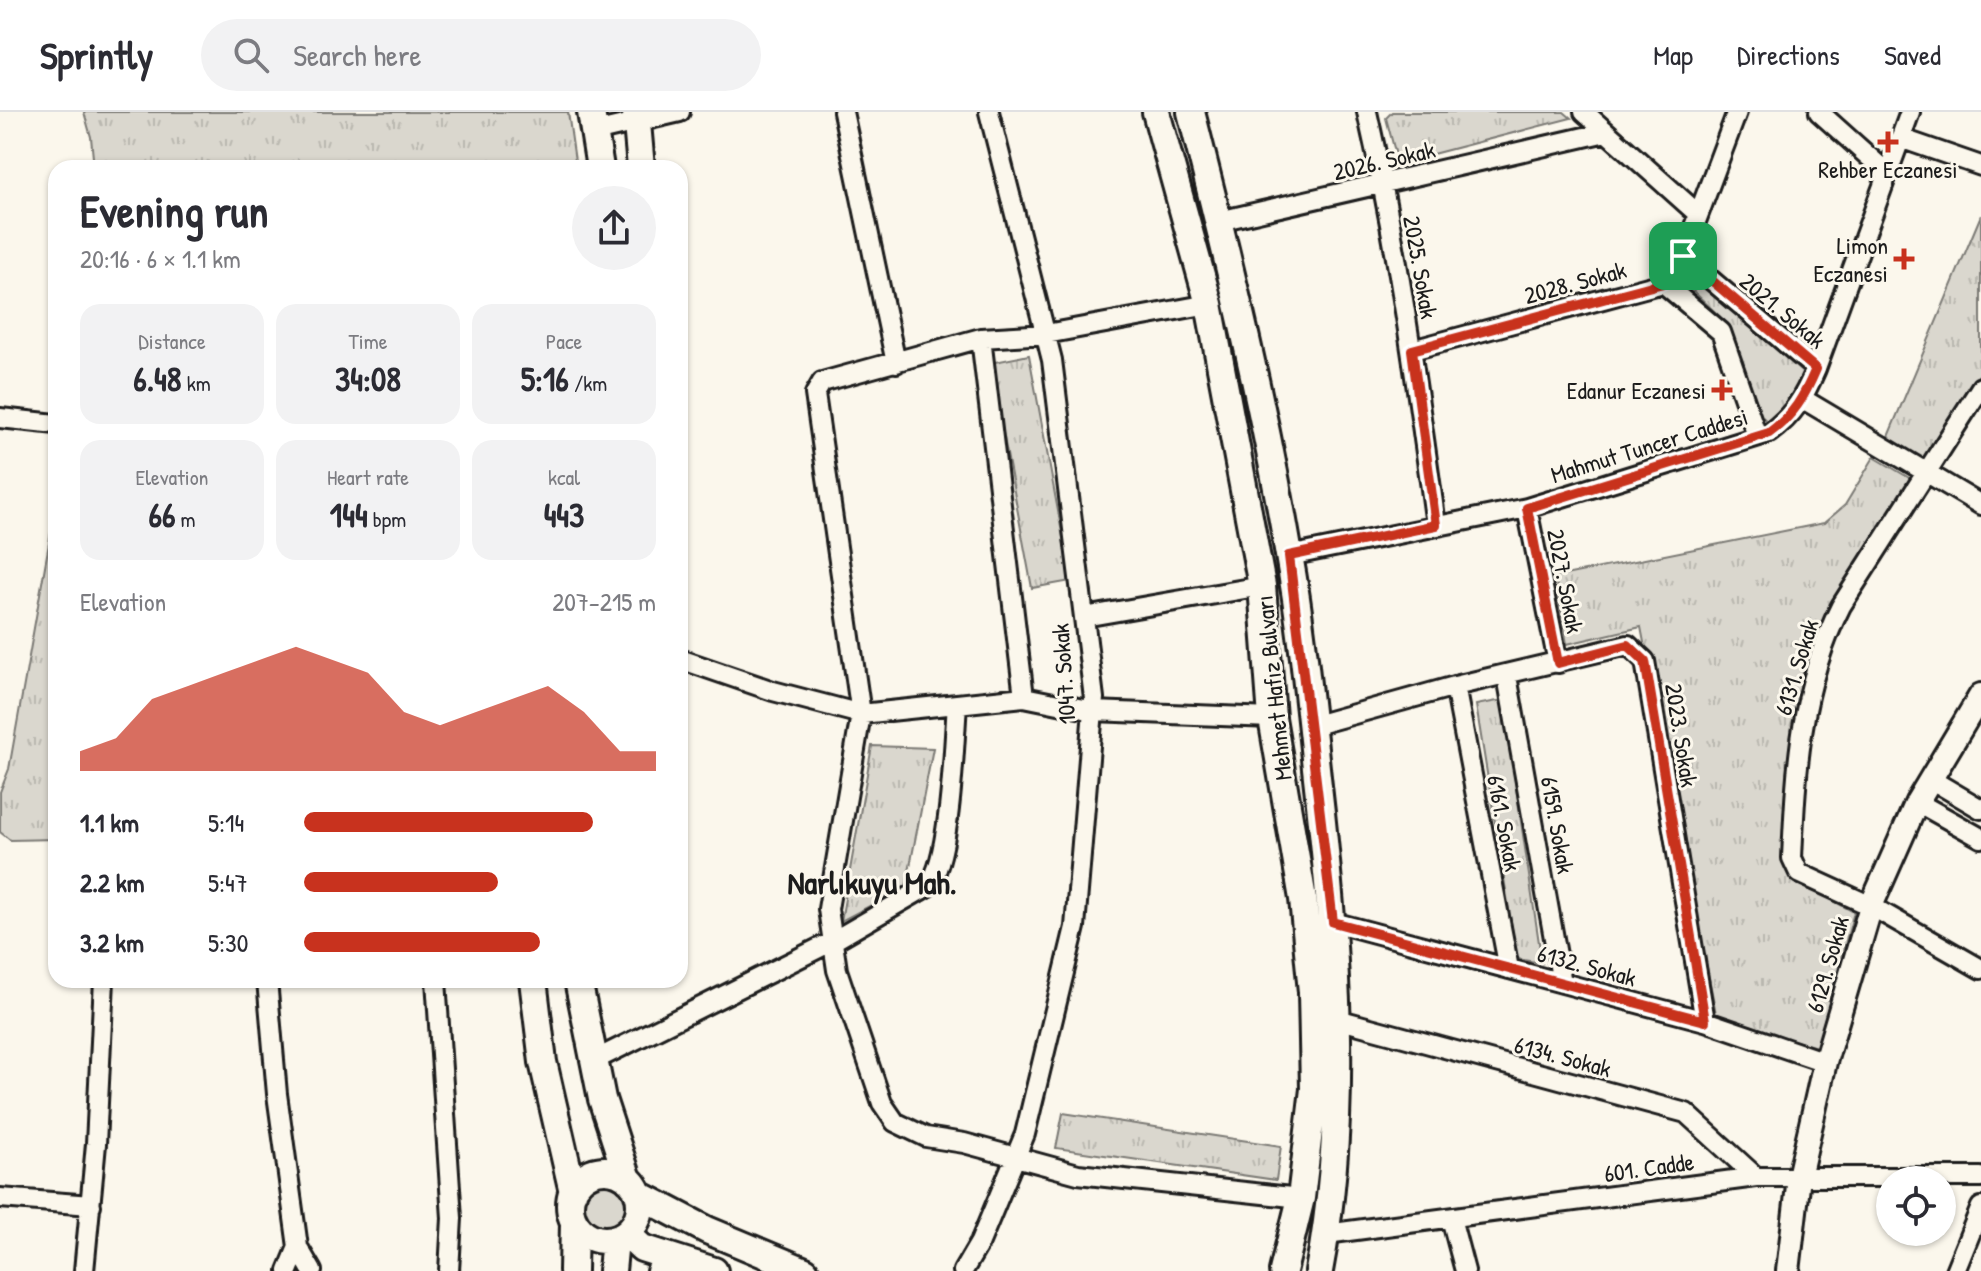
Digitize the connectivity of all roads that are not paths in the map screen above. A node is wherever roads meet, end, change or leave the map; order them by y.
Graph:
1 (680, 112) edge
2 (843, 112) edge
3 (989, 112) edge
4 (1156, 112) edge
5 (1191, 112) edge
6 (1367, 112) edge
7 (1584, 112) edge
8 (1737, 112) edge
9 (1819, 112) edge
10 (1910, 112) edge
11 (637, 118) edge
12 (592, 122) edge
13 (1606, 132) junction
14 (1900, 138) junction
15 (599, 160) edge
16 (640, 160) edge
17 (1981, 166) edge
18 (1887, 173) junction
19 (1384, 186) junction
20 (1698, 214) junction
21 (1219, 221) junction
22 (1683, 256) junction
23 (1663, 283) junction
24 (1209, 304) junction
25 (1046, 334) junction
26 (981, 338) junction
27 (1412, 350) junction
28 (896, 363) junction
29 (1816, 369) junction
30 (1981, 387) edge
31 (1803, 399) junction
32 (0, 418) edge
33 (48, 423) edge
34 (1757, 436) junction
35 (1926, 471) junction
36 (1981, 505) edge
37 (1527, 508) junction
38 (1436, 525) junction
39 (1289, 556) junction
40 (1262, 586) junction
41 (1084, 617) junction
42 (688, 662) edge
43 (1558, 663) junction
44 (1507, 676) junction
45 (1455, 686) junction
46 (1981, 695) edge
47 (1024, 697) junction
48 (957, 704) junction
49 (1093, 711) junction
50 (861, 714) junction
51 (1272, 718) junction
52 (1311, 726) junction
53 (1932, 780) junction
54 (1917, 802) junction
55 (1981, 809) edge
56 (1981, 838) edge
57 (1871, 906) junction
58 (1333, 922) junction
59 (833, 941) junction
60 (1509, 969) junction
61 (1981, 969) edge
62 (1562, 983) junction
63 (104, 988) edge
64 (268, 988) edge
65 (437, 988) edge
66 (534, 988) edge
67 (580, 988) edge
68 (1337, 1019) junction
69 (1705, 1021) junction
70 (595, 1060) junction
71 (1825, 1062) junction
72 (1014, 1157) junction
73 (1756, 1177) junction
74 (1799, 1177) junction
75 (1981, 1177) edge
76 (633, 1187) junction
77 (573, 1192) junction
78 (0, 1198) edge
79 (1301, 1198) junction
80 (91, 1205) junction
81 (1981, 1207) edge
82 (1451, 1218) junction
83 (574, 1223) junction
84 (1326, 1234) junction
85 (621, 1236) junction
86 (298, 1247) junction
87 (706, 1269) edge
88 (84, 1271) edge
89 (288, 1271) edge
90 (312, 1271) edge
91 (449, 1271) edge
92 (573, 1271) edge
93 (612, 1271) edge
94 (658, 1271) edge
95 (805, 1271) edge
96 (963, 1271) edge
97 (1283, 1271) edge
98 (1319, 1271) edge
99 (1465, 1271) edge
100 (1788, 1271) edge
101 (1955, 1271) edge

1 - 11 street
2 - 28 street
3 - 25 street, 1047. Sokak
4 - 24 main road, Mehmet Hafız Bulvarı
5 - 21 main road, Mehmet Hafız Bulvarı
6 - 19 street, 2025. Sokak
7 - 13 street
8 - 20 street, 2028. Sokak
9 - 18 street
10 - 14 street, Mahmut Tuncer Caddesi
11 - 12 street
11 - 16 main road
12 - 15 main road
13 - 19 street, 2026. Sokak
13 - 20 street
14 - 17 street
14 - 18 street, Mahmut Tuncer Caddesi
18 - 29 street, Mahmut Tuncer Caddesi
19 - 21 street, 2026. Sokak
19 - 27 street, 2025. Sokak
20 - 22 street, 2028. Sokak
21 - 39 main road, Mehmet Hafız Bulvarı
22 - 23 street, 2028. Sokak
22 - 29 street, 2021. Sokak
23 - 27 street, 2028. Sokak
23 - 34 street
24 - 25 street
24 - 40 main road, Mehmet Hafız Bulvarı
25 - 26 street
25 - 41 street, 1047. Sokak
26 - 28 street
26 - 47 street
27 - 38 street, 2025. Sokak
28 - 50 street
29 - 31 street, Mahmut Tuncer Caddesi
30 - 35 street, 6131. Sokak
31 - 34 street, Mahmut Tuncer Caddesi
31 - 35 street
32 - 33 street
34 - 37 street, Mahmut Tuncer Caddesi
35 - 36 street
35 - 57 street, 6131. Sokak
37 - 38 street, Mahmut Tuncer Caddesi
37 - 43 street, 2027. Sokak
38 - 39 street, Mahmut Tuncer Caddesi
39 - 52 main road, Mehmet Hafız Bulvarı
40 - 41 street
40 - 51 main road, Mehmet Hafız Bulvarı
41 - 49 street, 1047. Sokak
42 - 50 street
43 - 44 street, 2023. Sokak
43 - 69 street, 2023. Sokak
44 - 45 street, 2023. Sokak
44 - 62 street, 6159. Sokak
45 - 52 street, 2023. Sokak
45 - 60 street, 6161. Sokak
46 - 53 street, 6129. Sokak
47 - 48 street
47 - 49 street
48 - 50 street
48 - 59 street
49 - 51 street
49 - 72 street, 1047. Sokak
50 - 59 street
51 - 79 main road, Mehmet Hafız Bulvarı
52 - 58 main road, Mehmet Hafız Bulvarı
53 - 54 street, 6129. Sokak
53 - 55 street
54 - 56 street
54 - 57 street, 6129. Sokak
57 - 61 street, 6131. Sokak
57 - 71 street, 6129. Sokak
58 - 60 street, 6132. Sokak
58 - 68 main road, Mehmet Hafız Bulvarı
59 - 70 street
59 - 72 street
60 - 62 street, 6132. Sokak
62 - 69 street, 6132. Sokak
63 - 80 street
64 - 86 street
65 - 91 street
66 - 77 main road
67 - 70 main road
68 - 73 street, 6134. Sokak
68 - 84 main road, Mehmet Hafız Bulvarı
69 - 71 street, 6132. Sokak
70 - 76 main road
71 - 74 street, 6129. Sokak
72 - 79 street
72 - 96 street, 1047. Sokak
73 - 74 street, 601. Cadde
73 - 82 street, 601. Cadde
74 - 75 street, 601. Cadde
74 - 100 street, 6129. Sokak
76 - 77 main road
76 - 85 main road
76 - 95 main road
77 - 83 main road
78 - 80 street
79 - 97 main road, Mehmet Hafız Bulvarı
80 - 88 street
81 - 101 street
82 - 84 street, 601. Cadde
82 - 99 street
83 - 85 main road
83 - 92 main road
84 - 98 main road, Mehmet Hafız Bulvarı
85 - 87 main road
85 - 93 main road
86 - 89 street
86 - 90 street
87 - 94 street

